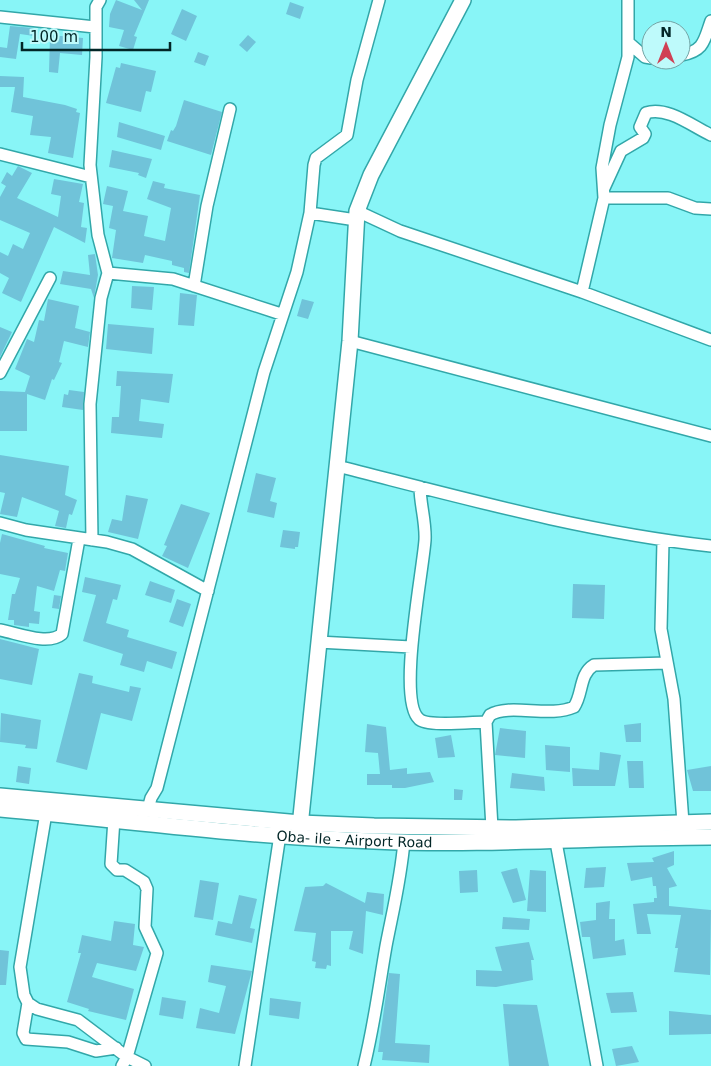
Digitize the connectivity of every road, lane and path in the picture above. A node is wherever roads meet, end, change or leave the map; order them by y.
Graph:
1 (100, 0) edge
2 (379, 0) edge
3 (463, 0) edge
4 (628, 0) edge
5 (0, 17) edge
6 (711, 21) edge
7 (96, 27) junction
8 (630, 44) junction
9 (691, 52) edge
10 (641, 53) edge
11 (230, 109) dead end
12 (711, 135) edge
13 (1, 157) edge
14 (91, 177) junction
15 (604, 193) junction
16 (711, 209) edge
17 (310, 213) junction
18 (356, 215) junction
19 (108, 273) junction
20 (50, 278) dead end
21 (194, 286) junction
22 (582, 292) junction
23 (281, 314) junction
24 (711, 340) edge
25 (350, 341) junction
26 (0, 373) edge
27 (711, 436) edge
28 (337, 466) junction
29 (420, 487) junction
30 (0, 523) edge
31 (79, 539) junction
32 (92, 540) junction
33 (663, 540) junction
34 (711, 546) edge
35 (208, 591) junction
36 (0, 630) edge
37 (318, 642) junction
38 (411, 647) junction
39 (666, 663) junction
40 (486, 722) junction
41 (0, 796) edge
42 (0, 809) edge
43 (148, 809) junction
44 (46, 813) junction
45 (114, 819) junction
46 (711, 822) edge
47 (683, 823) junction
48 (281, 828) junction
49 (492, 828) junction
50 (299, 830) junction
51 (375, 834) junction
52 (711, 837) edge
53 (404, 841) junction
54 (556, 842) junction
55 (28, 1003) junction
56 (116, 1048) junction
57 (125, 1062) edge
58 (145, 1066) edge
59 (245, 1066) edge
60 (364, 1066) edge
61 (597, 1066) edge

1 - 7 street
2 - 17 street
3 - 18 main road
4 - 8 street
5 - 7 street
6 - 9 street
7 - 14 street
8 - 10 street
8 - 15 street
11 - 21 street
12 - 15 street
13 - 14 street
14 - 19 street
15 - 16 street
15 - 22 street
17 - 18 street
17 - 23 street
18 - 22 street
18 - 25 main road
19 - 21 street
19 - 32 street
20 - 26 street
21 - 23 street
22 - 24 street
23 - 35 street
25 - 27 street
25 - 28 main road
28 - 29 street
28 - 37 main road
29 - 33 street
29 - 38 street
30 - 31 street
31 - 32 street
31 - 36 street
32 - 35 street
33 - 34 street
33 - 39 street
35 - 43 street
37 - 38 street
37 - 50 main road
38 - 40 street
39 - 40 street
39 - 47 street
40 - 49 street
41 - 43 main road, Oba- ile - Airport Road
42 - 44 main road, Oba- ile - Airport Road
43 - 48 main road, Oba- ile - Airport Road
44 - 45 main road, Oba- ile - Airport Road
44 - 55 street
45 - 48 main road, Oba- ile - Airport Road
45 - 57 street
46 - 47 main road, Oba- ile - Airport Road
47 - 49 main road, Oba- ile - Airport Road
48 - 50 main road, Oba- ile - Airport Road
48 - 59 street
49 - 51 main road, Oba- ile - Airport Road
50 - 51 main road, Oba- ile - Airport Road
51 - 53 main road, Oba- ile - Airport Road
52 - 54 main road, Oba- ile - Airport Road
53 - 54 main road, Oba- ile - Airport Road
53 - 60 street
54 - 61 street
55 - 56 street
55 - 56 street
56 - 57 street
57 - 58 street

